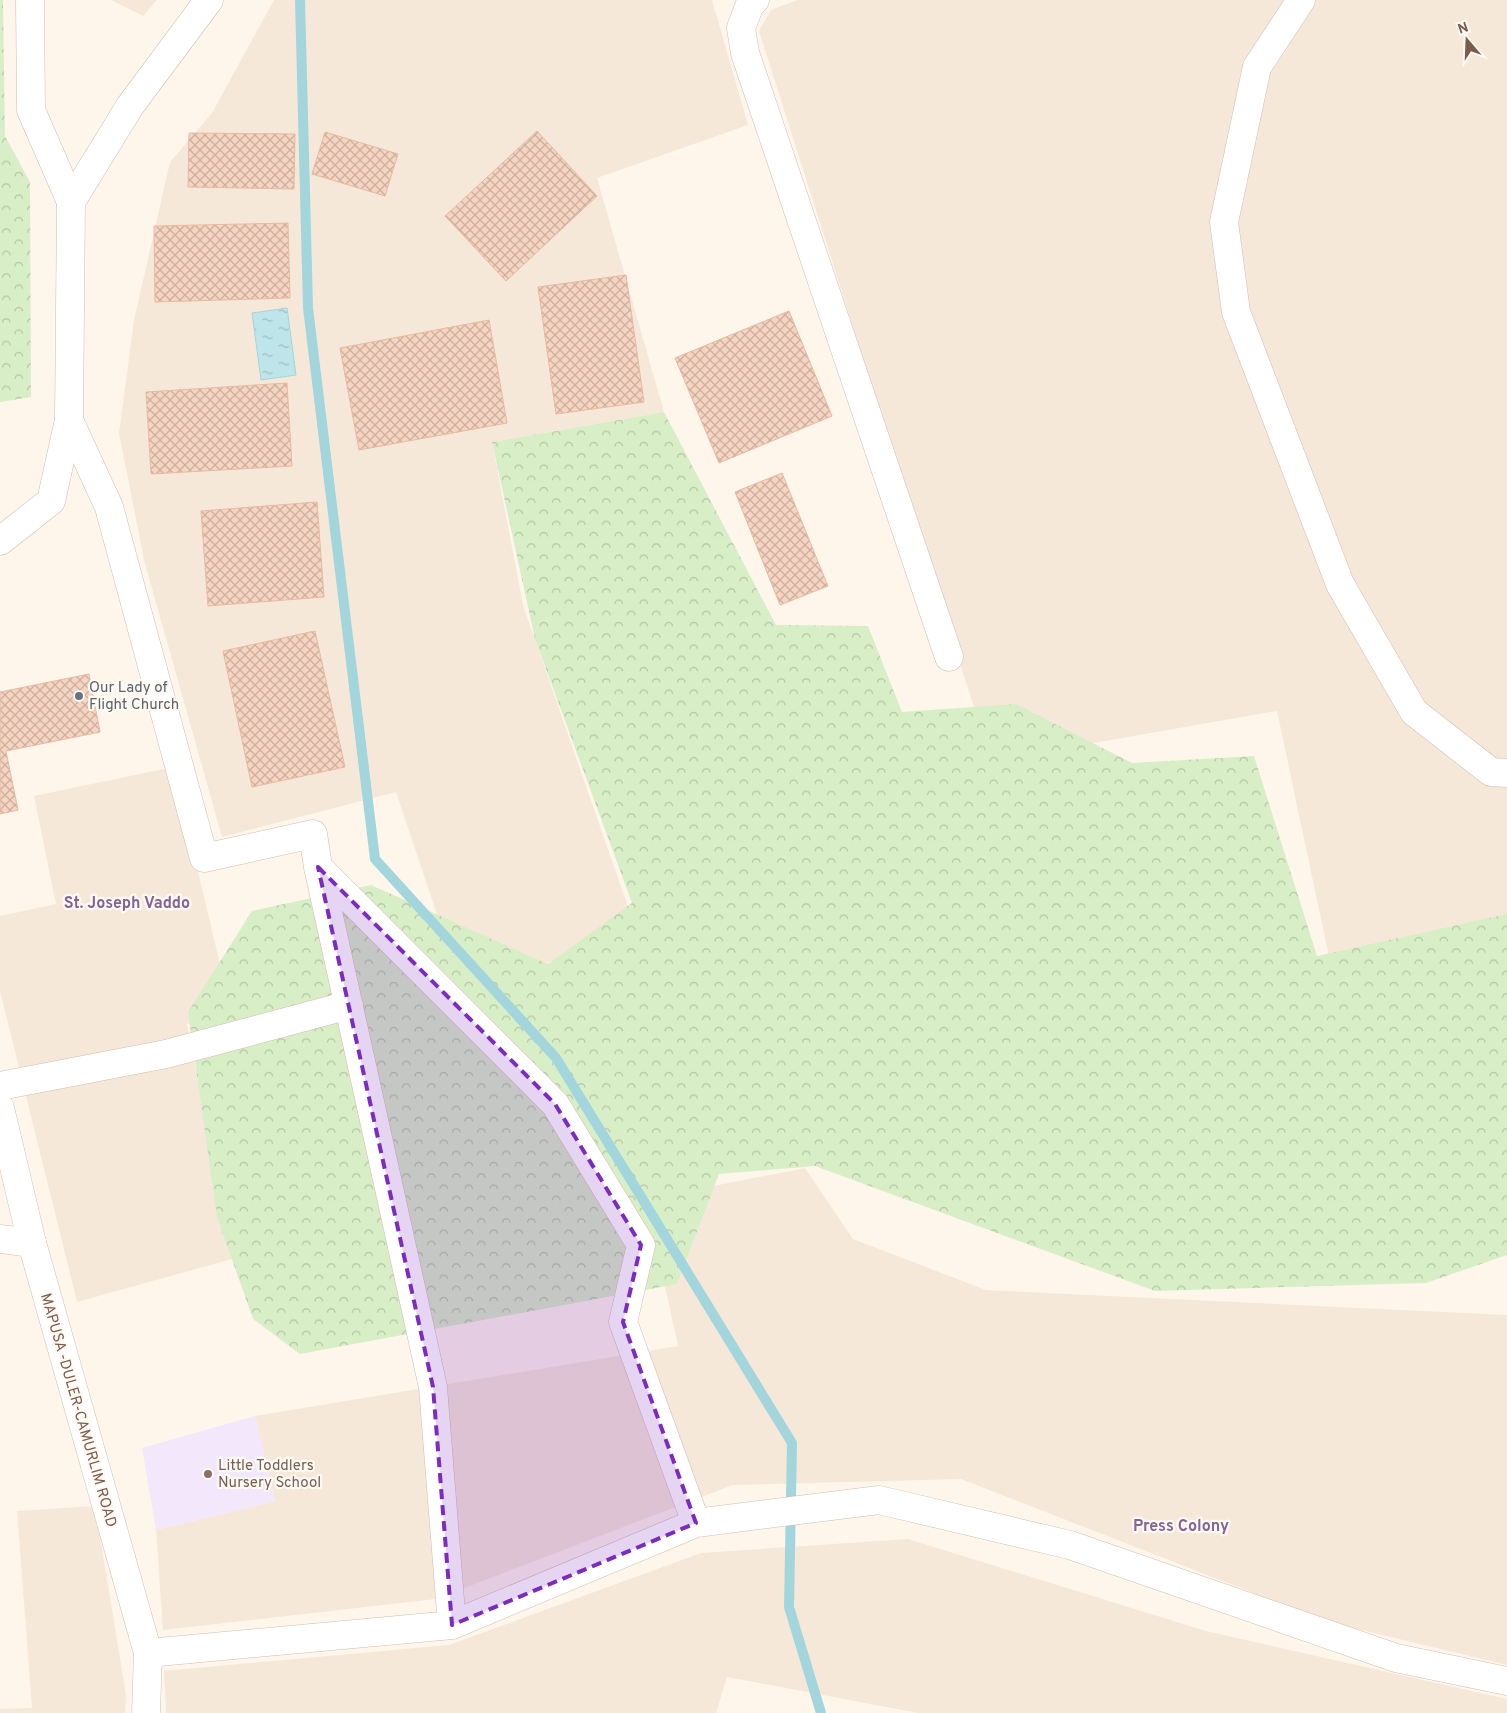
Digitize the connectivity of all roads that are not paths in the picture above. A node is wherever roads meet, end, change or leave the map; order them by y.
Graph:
1 (30, 0) edge
2 (210, 0) edge
3 (755, 0) edge
4 (1301, 0) edge
5 (71, 202) junction
6 (69, 420) junction
7 (0, 541) edge
8 (948, 657) dead end
9 (1507, 773) edge
10 (318, 867) junction
11 (349, 1005) junction
12 (0, 1086) edge
13 (0, 1108) edge
14 (0, 1239) edge
15 (32, 1243) junction
16 (696, 1523) junction
17 (452, 1625) junction
18 (148, 1653) junction
19 (1507, 1681) edge
20 (146, 1713) edge

1 - 5 street
2 - 5 street
3 - 8 street
4 - 9 street
5 - 6 street
6 - 7 street
6 - 10 street
10 - 11 street
10 - 16 street
11 - 12 street
11 - 17 street
13 - 15 street, MAPUSA -DULER-CAMURLIM ROAD
14 - 15 street
15 - 18 street, MAPUSA -DULER-CAMURLIM ROAD
16 - 17 street
16 - 19 street
17 - 18 street
18 - 20 street, MAPUSA -DULER-CAMURLIM ROAD

